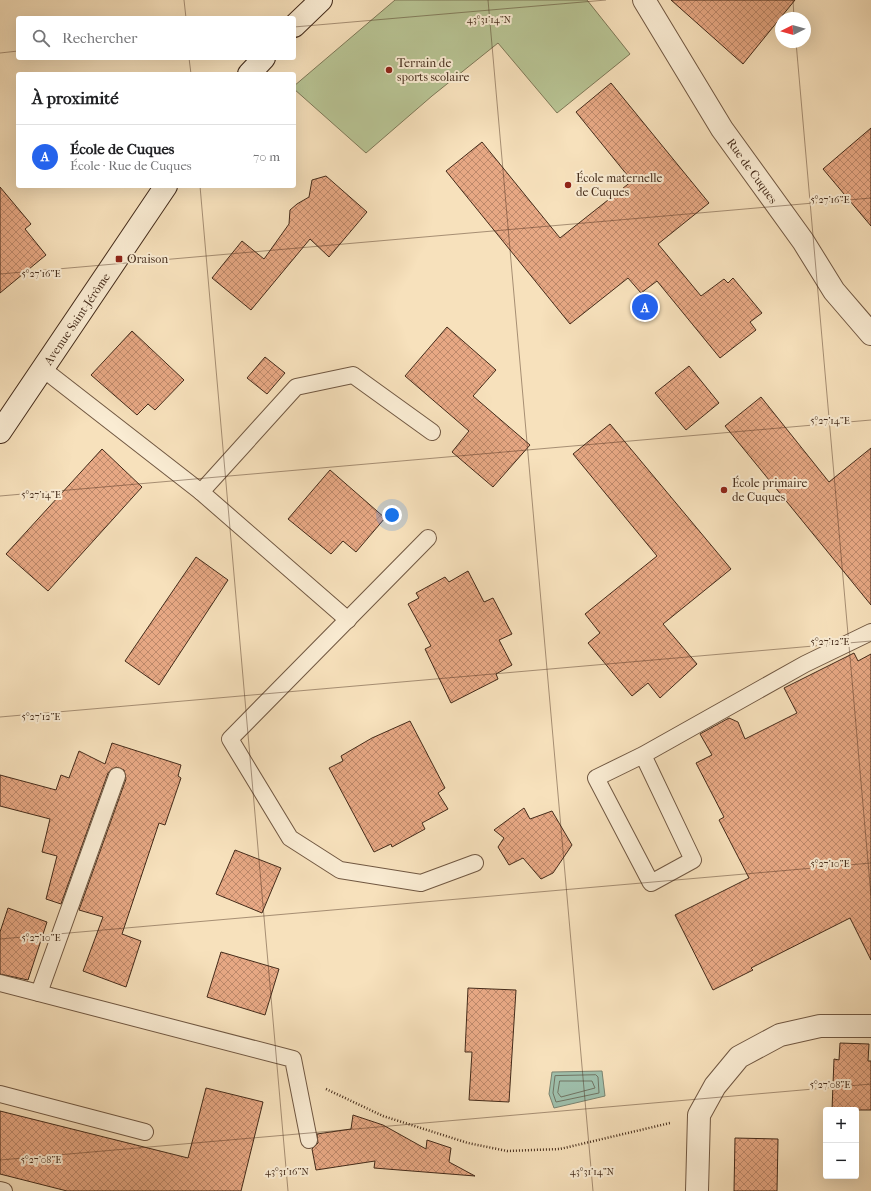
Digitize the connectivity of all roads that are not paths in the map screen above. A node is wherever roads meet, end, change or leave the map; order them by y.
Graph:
1 (321, 0) edge
2 (644, 0) edge
3 (296, 24) edge
4 (262, 60) edge
5 (251, 72) edge
6 (165, 188) edge
7 (871, 334) edge
8 (43, 369) junction
9 (0, 432) edge
10 (432, 432) dead end
11 (201, 492) junction
12 (428, 538) dead end
13 (348, 620) junction
14 (871, 632) edge
15 (643, 755) junction
16 (117, 776) dead end
17 (475, 863) dead end
18 (0, 983) edge
19 (39, 993) junction
20 (871, 1026) edge
21 (0, 1094) edge
22 (145, 1132) dead end
23 (308, 1140) dead end
24 (0, 1190) edge
25 (4, 1191) edge
26 (697, 1191) edge

1 - 3 street
2 - 7 street, Rue de Cuques
4 - 5 street
6 - 8 street, Avenue Saint-Jérôme
8 - 9 street, Avenue Saint-Jérôme
8 - 11 lane
10 - 11 lane
11 - 13 lane
12 - 13 lane
13 - 17 lane
14 - 15 lane
15 - 15 lane
16 - 19 lane
18 - 19 lane
19 - 23 lane
20 - 26 street
21 - 22 lane
24 - 25 lane

